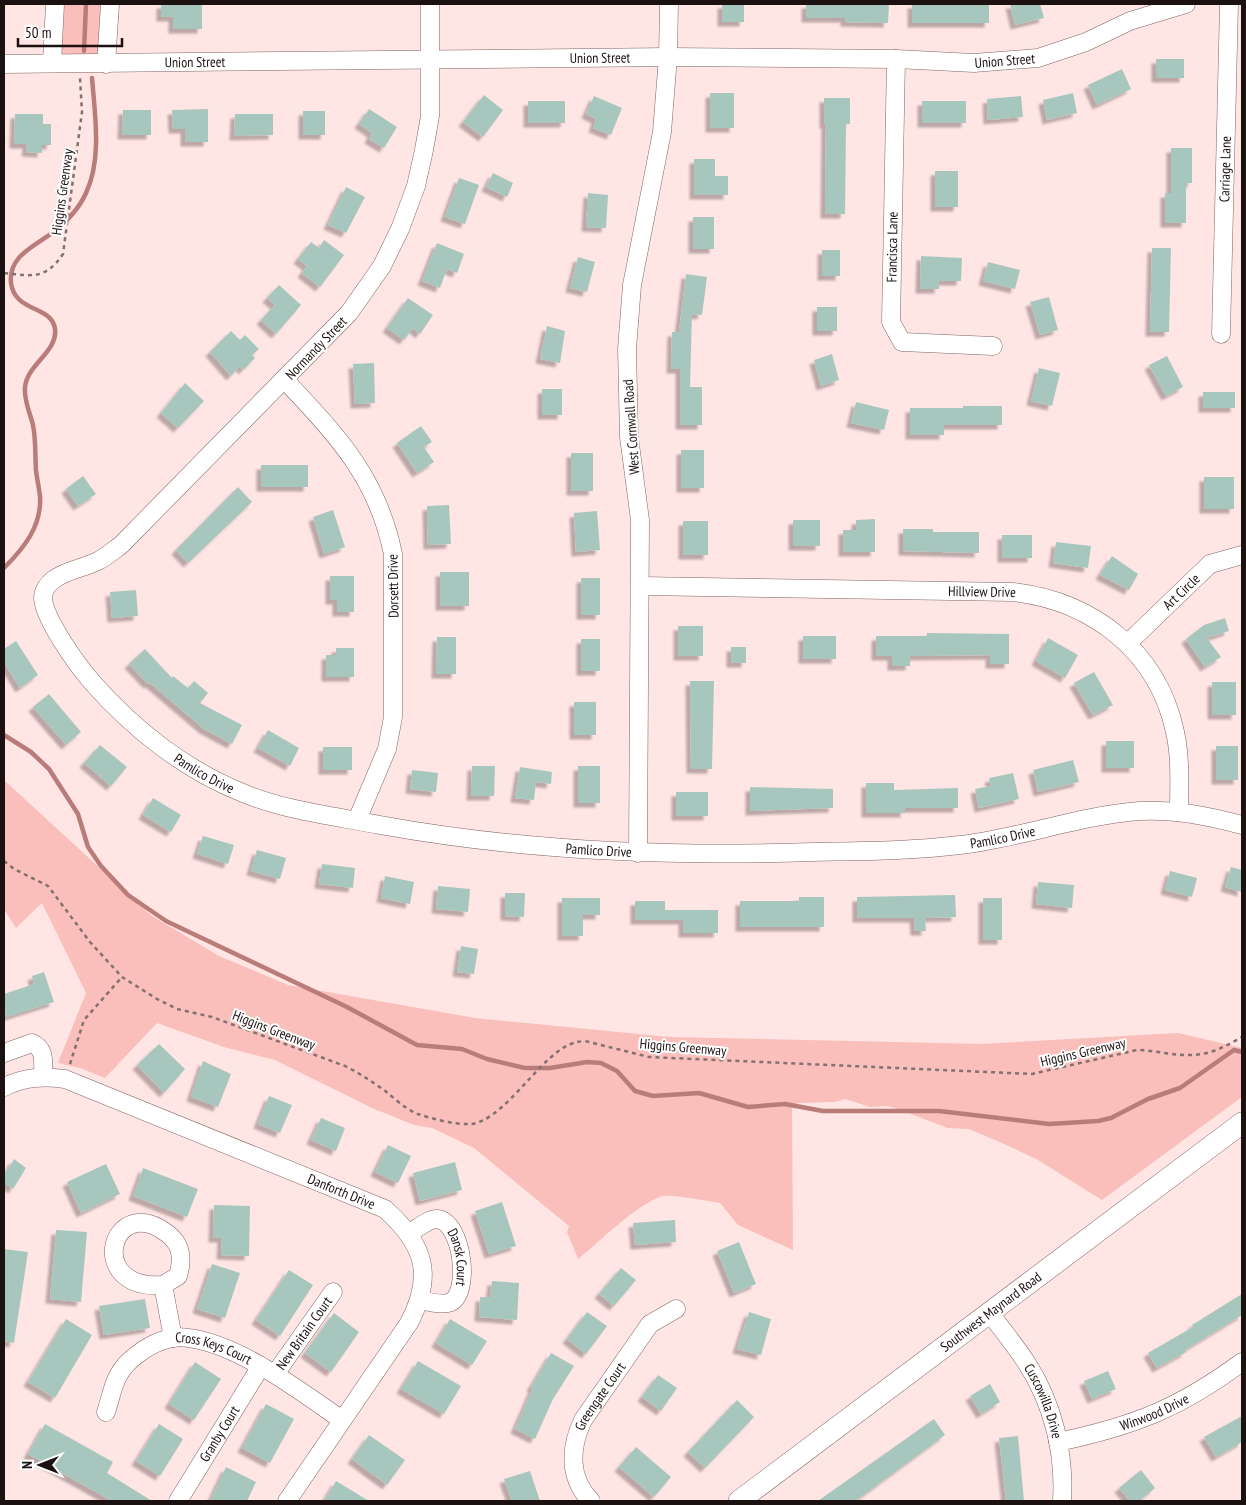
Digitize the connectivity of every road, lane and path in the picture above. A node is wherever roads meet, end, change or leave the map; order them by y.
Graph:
1 (55, 4) edge
2 (110, 4) edge
3 (430, 4) edge
4 (669, 4) edge
5 (1186, 4) edge
6 (1228, 4) edge
7 (668, 57) junction
8 (431, 59) junction
9 (896, 59) junction
10 (52, 63) junction
11 (4, 64) edge
12 (81, 64) junction
13 (106, 64) junction
14 (4, 273) edge
15 (1221, 334) dead end
16 (993, 346) dead end
17 (285, 380) junction
18 (1242, 555) edge
19 (640, 586) junction
20 (43, 598) joint
21 (1128, 643) junction
22 (1179, 812) junction
23 (357, 820) junction
24 (1242, 825) edge
25 (638, 852) junction
26 (4, 861) edge
27 (122, 976) junction
28 (1242, 1037) edge
29 (4, 1053) edge
30 (44, 1076) junction
31 (65, 1079) junction
32 (4, 1086) edge
33 (1242, 1123) edge
34 (409, 1233) junction
35 (163, 1285) dead end
36 (332, 1292) dead end
37 (421, 1300) junction
38 (676, 1308) dead end
39 (990, 1313) junction
40 (173, 1338) junction
41 (1242, 1362) edge
42 (268, 1370) junction
43 (106, 1412) dead end
44 (342, 1420) junction
45 (1058, 1442) junction
46 (178, 1501) edge
47 (287, 1501) edge
48 (591, 1501) edge
49 (740, 1501) edge
50 (1062, 1501) edge

1 - 10 street
2 - 13 street
3 - 8 street, Normandy Street
4 - 7 street, West Cornwall Road
5 - 9 street, Union Street
6 - 15 street, Carriage Lane
7 - 8 street, Union Street
7 - 9 street, Union Street
7 - 19 street, West Cornwall Road
8 - 13 street, Union Street
8 - 17 street, Normandy Street
9 - 16 street, Francisca Lane
10 - 11 street, Union Street
10 - 12 street, Union Street
12 - 13 street, Union Street
12 - 14 path, Higgins Greenway
17 - 20 street, Normandy Street
17 - 23 street, Dorsett Drive
18 - 21 street, Art Circle
19 - 21 street, Hillview Drive
19 - 25 street, West Cornwall Road
20 - 23 street, Pamlico Drive
21 - 22 street, Hillview Drive
22 - 24 street, Pamlico Drive
22 - 25 street, Pamlico Drive
23 - 25 street, Pamlico Drive
26 - 27 path, Higgins Greenway
27 - 28 path, Higgins Greenway
27 - 31 path
29 - 30 street
30 - 31 street, Danforth Drive
30 - 32 street, Danforth Drive
31 - 34 street, Danforth Drive
33 - 39 main road, Southwest Maynard Road
34 - 37 street, Danforth Drive
34 - 37 street, Dansk Court
35 - 40 street
36 - 42 street, New Britain Court
37 - 44 street, Danforth Drive
38 - 48 street, Greengate Court
39 - 45 street, Cuscowilla Drive
39 - 49 main road, Southwest Maynard Road
40 - 42 street, Cross Keys Court
40 - 43 street, Cross Keys Court
41 - 45 street, Winwood Drive
42 - 44 street, Cross Keys Court
42 - 46 street, Granby Court
44 - 47 street, Danforth Drive
45 - 50 street, Cuscowilla Drive

